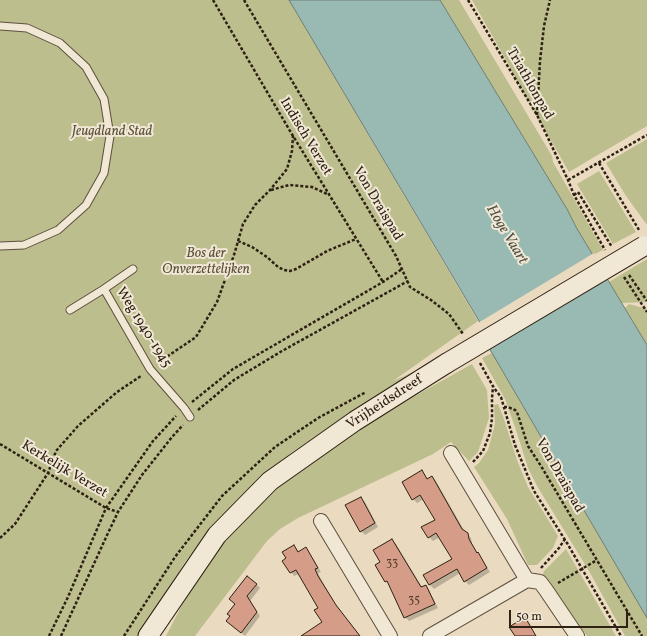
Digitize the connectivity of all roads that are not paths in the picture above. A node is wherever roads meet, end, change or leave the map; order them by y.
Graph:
1 (0, 26) edge
2 (644, 241) edge
3 (0, 246) edge
4 (133, 269) dead end
5 (104, 289) junction
6 (70, 310) dead end
7 (190, 417) road end
8 (451, 453) dead end
9 (321, 521) dead end
10 (527, 580) junction
11 (165, 610) junction
12 (148, 636) edge
13 (155, 636) edge
14 (390, 636) edge
15 (430, 636) edge
16 (577, 636) edge

1 - 3 lane
2 - 11 main road, Vrijheidsdreef, bridge
4 - 5 lane, Weg 1940-1945
5 - 6 lane, Weg 1940-1945
5 - 7 lane, Weg 1940-1945
8 - 10 street
9 - 14 street
10 - 15 street
10 - 16 street
11 - 12 main road, Vrijheidsdreef
11 - 13 main road, Vrijheidsdreef

